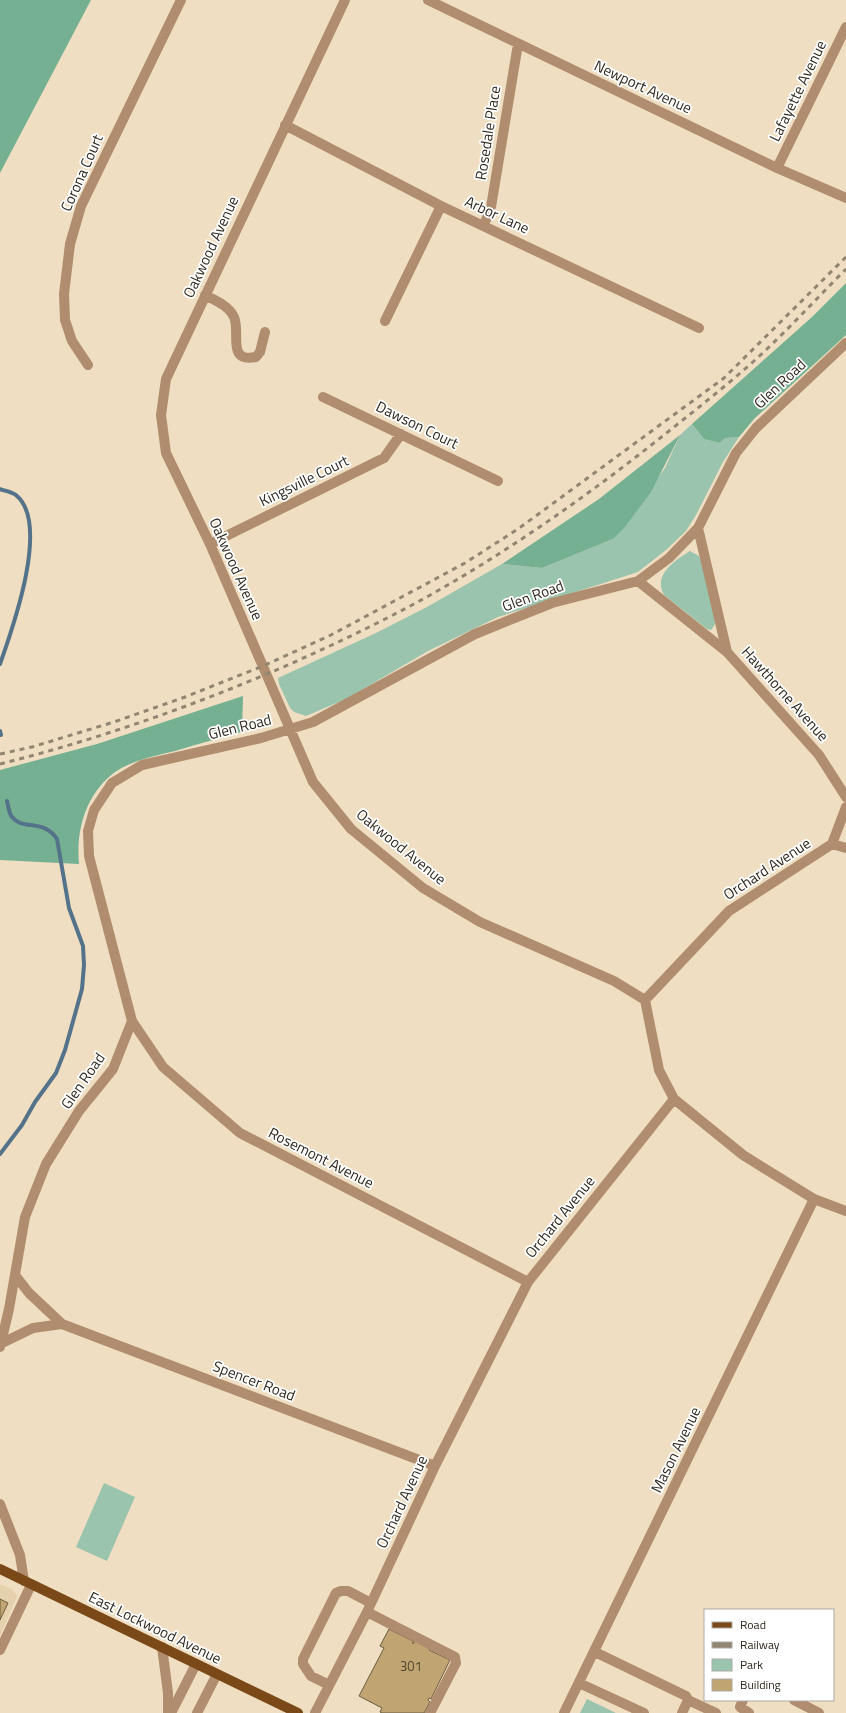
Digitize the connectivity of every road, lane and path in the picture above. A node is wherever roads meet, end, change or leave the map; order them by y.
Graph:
1 (181, 0) edge
2 (345, 0) edge
3 (428, 0) edge
4 (846, 27) edge
5 (518, 44) junction
6 (285, 126) junction
7 (777, 168) junction
8 (846, 198) edge
9 (440, 206) junction
10 (484, 225) junction
11 (205, 295) junction
12 (385, 321) dead end
13 (699, 328) dead end
14 (265, 332) dead end
15 (846, 343) edge
16 (88, 365) dead end
17 (323, 397) dead end
18 (401, 434) junction
19 (498, 481) dead end
20 (698, 528) junction
21 (210, 544) junction
22 (638, 581) junction
23 (727, 652) junction
24 (290, 730) junction
25 (846, 797) edge
26 (846, 807) edge
27 (832, 844) junction
28 (846, 848) edge
29 (645, 1000) junction
30 (132, 1021) junction
31 (674, 1099) junction
32 (814, 1200) junction
33 (844, 1207) edge
34 (15, 1275) junction
35 (528, 1282) junction
36 (62, 1324) junction
37 (1, 1345) edge
38 (435, 1466) junction
39 (0, 1504) edge
40 (0, 1569) edge
41 (28, 1583) junction
42 (371, 1603) junction
43 (367, 1612) junction
44 (162, 1647) junction
45 (0, 1650) edge
46 (595, 1652) junction
47 (196, 1664) junction
48 (217, 1674) junction
49 (579, 1683) junction
50 (330, 1685) junction
51 (688, 1700) junction
52 (743, 1701) edge
53 (796, 1701) edge
54 (170, 1713) edge
55 (197, 1713) edge
56 (298, 1713) edge
57 (315, 1713) edge
58 (430, 1713) edge
59 (564, 1713) edge
60 (644, 1713) edge
61 (682, 1713) edge
62 (716, 1713) edge
63 (750, 1713) edge
64 (819, 1713) edge

1 - 16 street, Corona Court
2 - 6 street, Oakwood Avenue
3 - 5 street, Newport Avenue
4 - 7 street, Lafayette Avenue
5 - 7 street, Newport Avenue
5 - 10 street, Rosedale Place
6 - 9 street, Arbor Lane
6 - 11 street, Oakwood Avenue
7 - 8 street, Newport Avenue
9 - 10 street, Arbor Lane
9 - 12 street
10 - 13 street, Arbor Lane
11 - 14 street
11 - 21 street, Oakwood Avenue
15 - 20 street, Glen Road
17 - 18 street, Dawson Court
18 - 19 street, Dawson Court
18 - 21 street, Kingsville Court
20 - 22 street, Glen Road
20 - 23 street, Hawthorne Avenue
21 - 24 street, Oakwood Avenue
22 - 23 street, Hawthorne Avenue
22 - 24 street, Glen Road
23 - 25 street, Hawthorne Avenue
24 - 29 street, Oakwood Avenue
24 - 30 street, Glen Road
26 - 27 street, Orchard Avenue
27 - 28 street
27 - 29 street, Orchard Avenue
29 - 31 street
30 - 34 street, Glen Road
30 - 35 street, Rosemont Avenue
31 - 32 street
31 - 35 street, Orchard Avenue
32 - 33 street
32 - 46 street, Mason Avenue
34 - 36 street, Spencer Road
34 - 37 street, Glen Road
35 - 38 street, Orchard Avenue
36 - 37 street, Spencer Road
36 - 38 street, Spencer Road
38 - 42 street, Orchard Avenue
39 - 41 street
40 - 41 main road, East Lockwood Avenue
41 - 44 main road, East Lockwood Avenue
41 - 45 street
42 - 43 street, Orchard Avenue
42 - 50 street
43 - 50 street, Orchard Avenue
43 - 58 street
44 - 47 main road, East Lockwood Avenue
44 - 54 street
46 - 49 street, Mason Avenue
46 - 51 street
47 - 48 main road, East Lockwood Avenue
47 - 54 street
48 - 55 street
48 - 56 main road, East Lockwood Avenue
49 - 59 street, Mason Avenue
49 - 60 street
50 - 57 street, Orchard Avenue
51 - 61 street
51 - 62 street
52 - 63 street
53 - 64 street

